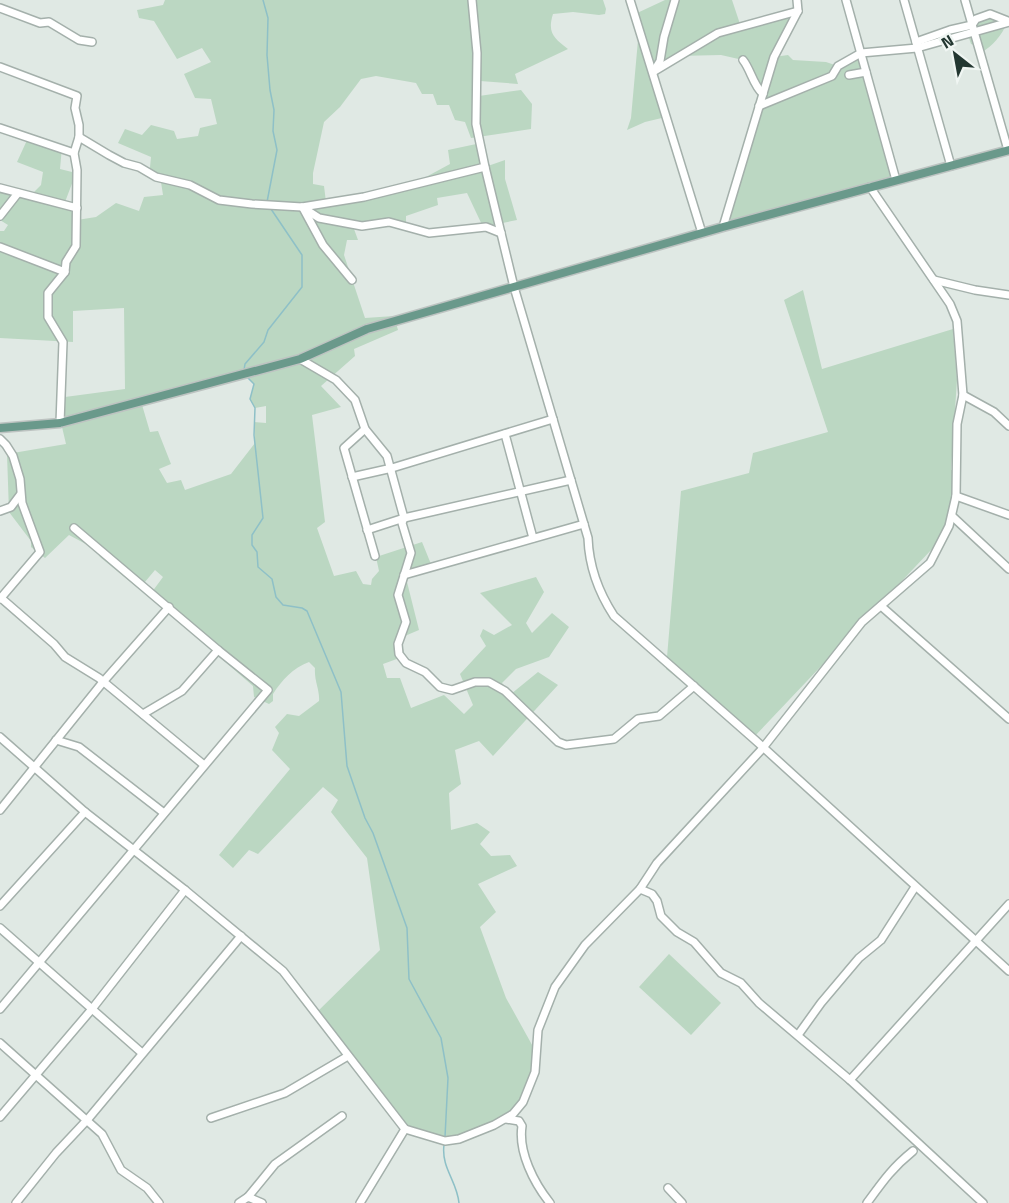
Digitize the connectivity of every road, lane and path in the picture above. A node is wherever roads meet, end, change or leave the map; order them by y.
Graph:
1 (472, 0) edge
2 (630, 0) edge
3 (675, 0) edge
4 (797, 0) edge
5 (846, 0) edge
6 (904, 0) edge
7 (964, 0) edge
8 (0, 8) edge
9 (798, 11) junction
10 (1009, 22) edge
11 (973, 29) junction
12 (92, 42) dead end
13 (917, 45) junction
14 (861, 53) junction
15 (743, 60) dead end
16 (0, 67) edge
17 (652, 72) junction
18 (866, 72) junction
19 (849, 75) dead end
20 (763, 94) junction
21 (759, 106) junction
22 (0, 128) edge
23 (78, 137) junction
24 (1008, 150) edge
25 (74, 153) junction
26 (951, 166) junction
27 (485, 167) junction
28 (896, 180) junction
29 (870, 187) junction
30 (0, 188) edge
31 (18, 193) junction
32 (303, 207) junction
33 (77, 208) junction
34 (0, 216) edge
35 (723, 227) junction
36 (501, 233) junction
37 (702, 233) junction
38 (0, 247) edge
39 (65, 272) junction
40 (352, 280) dead end
41 (934, 280) junction
42 (514, 287) junction
43 (1009, 295) edge
44 (300, 359) junction
45 (963, 395) junction
46 (553, 419) junction
47 (60, 423) junction
48 (1009, 426) edge
49 (0, 428) edge
50 (365, 429) junction
51 (505, 434) junction
52 (0, 439) edge
53 (392, 468) junction
54 (352, 477) junction
55 (571, 480) junction
56 (520, 492) junction
57 (20, 495) junction
58 (956, 496) junction
59 (0, 511) edge
60 (1009, 515) edge
61 (951, 516) junction
62 (405, 518) junction
63 (584, 524) junction
64 (74, 528) dead end
65 (367, 530) junction
66 (533, 538) junction
67 (375, 556) dead end
68 (1009, 569) edge
69 (404, 575) junction
70 (0, 599) edge
71 (169, 606) junction
72 (881, 606) junction
73 (218, 650) junction
74 (103, 682) junction
75 (694, 687) junction
76 (143, 714) junction
77 (1009, 719) edge
78 (0, 737) edge
79 (56, 740) junction
80 (762, 749) junction
81 (204, 765) junction
82 (35, 767) junction
83 (0, 810) edge
84 (85, 812) junction
85 (164, 813) junction
86 (134, 849) junction
87 (915, 886) junction
88 (640, 889) junction
89 (185, 890) junction
90 (1009, 904) edge
91 (0, 906) edge
92 (0, 928) edge
93 (241, 936) junction
94 (975, 940) junction
95 (38, 962) junction
96 (1009, 971) edge
97 (0, 1009) edge
98 (92, 1009) junction
99 (798, 1035) junction
100 (0, 1043) edge
101 (142, 1053) junction
102 (348, 1056) junction
103 (37, 1076) junction
104 (850, 1080) junction
105 (342, 1116) dead end
106 (0, 1117) edge
107 (211, 1118) dead end
108 (88, 1119) junction
109 (506, 1119) junction
110 (405, 1129) junction
111 (913, 1151) dead end
112 (668, 1188) dead end
113 (248, 1197) junction
114 (16, 1203) edge
115 (159, 1203) edge
116 (239, 1203) edge
117 (262, 1203) edge
118 (360, 1203) edge
119 (550, 1203) edge
120 (682, 1203) edge
121 (867, 1203) edge
122 (982, 1203) edge

1 - 27 street
2 - 17 street
3 - 17 street
4 - 9 street
5 - 14 street
6 - 13 street
7 - 11 street
8 - 12 street
9 - 17 street
9 - 20 street
10 - 11 street
10 - 11 street
11 - 13 street
11 - 24 street
13 - 14 street
13 - 26 street
14 - 18 street
14 - 21 street
15 - 20 street
16 - 23 street
17 - 37 street
18 - 19 street
18 - 28 street
20 - 21 street
21 - 35 street
22 - 25 street
23 - 25 street
23 - 32 street
24 - 26 main road
25 - 33 street
26 - 28 main road
27 - 32 street
27 - 36 street
28 - 29 main road
29 - 35 main road
29 - 41 street
30 - 31 street
31 - 33 street
31 - 34 street
32 - 36 street
32 - 40 street
33 - 39 street
35 - 37 main road
36 - 42 street
37 - 42 main road
38 - 39 street
39 - 47 street
41 - 43 street
41 - 45 street
42 - 44 main road
42 - 46 street
44 - 47 main road
44 - 50 street
45 - 48 street
45 - 58 street
46 - 51 street
46 - 55 street
47 - 49 main road
50 - 53 street
50 - 54 street
51 - 53 street
51 - 56 street
52 - 57 street
53 - 54 street
53 - 62 street
54 - 65 street
55 - 56 street
55 - 63 street
56 - 62 street
56 - 66 street
57 - 59 street
57 - 70 street
58 - 60 street
58 - 61 street
61 - 68 street
61 - 72 street
62 - 65 street
62 - 69 street
63 - 66 street
63 - 75 street
64 - 71 street
65 - 67 street
66 - 69 street
69 - 75 street
70 - 74 street
71 - 73 street
71 - 74 street
72 - 77 street
72 - 80 street
73 - 76 street
73 - 81 street
74 - 76 street
74 - 79 street
75 - 80 street
76 - 81 street
78 - 82 street
79 - 82 street
79 - 85 street
80 - 87 street
80 - 88 street
81 - 85 street
82 - 83 street
82 - 84 street
84 - 86 street
84 - 91 street
85 - 86 street
86 - 89 street
86 - 95 street
87 - 94 street
87 - 99 street
88 - 99 street
88 - 109 street
89 - 93 street
89 - 98 street
90 - 94 street
92 - 95 street
93 - 101 street
93 - 102 street
94 - 96 street
94 - 104 street
95 - 97 street
95 - 98 street
98 - 101 street
98 - 103 street
99 - 104 street
100 - 103 street
101 - 108 street
102 - 107 street
102 - 110 street
103 - 106 street
103 - 108 street
104 - 122 street
105 - 113 street
108 - 114 street
108 - 115 street
109 - 110 street
109 - 119 street
110 - 118 street
111 - 121 street
112 - 120 street
113 - 116 street
113 - 117 street

